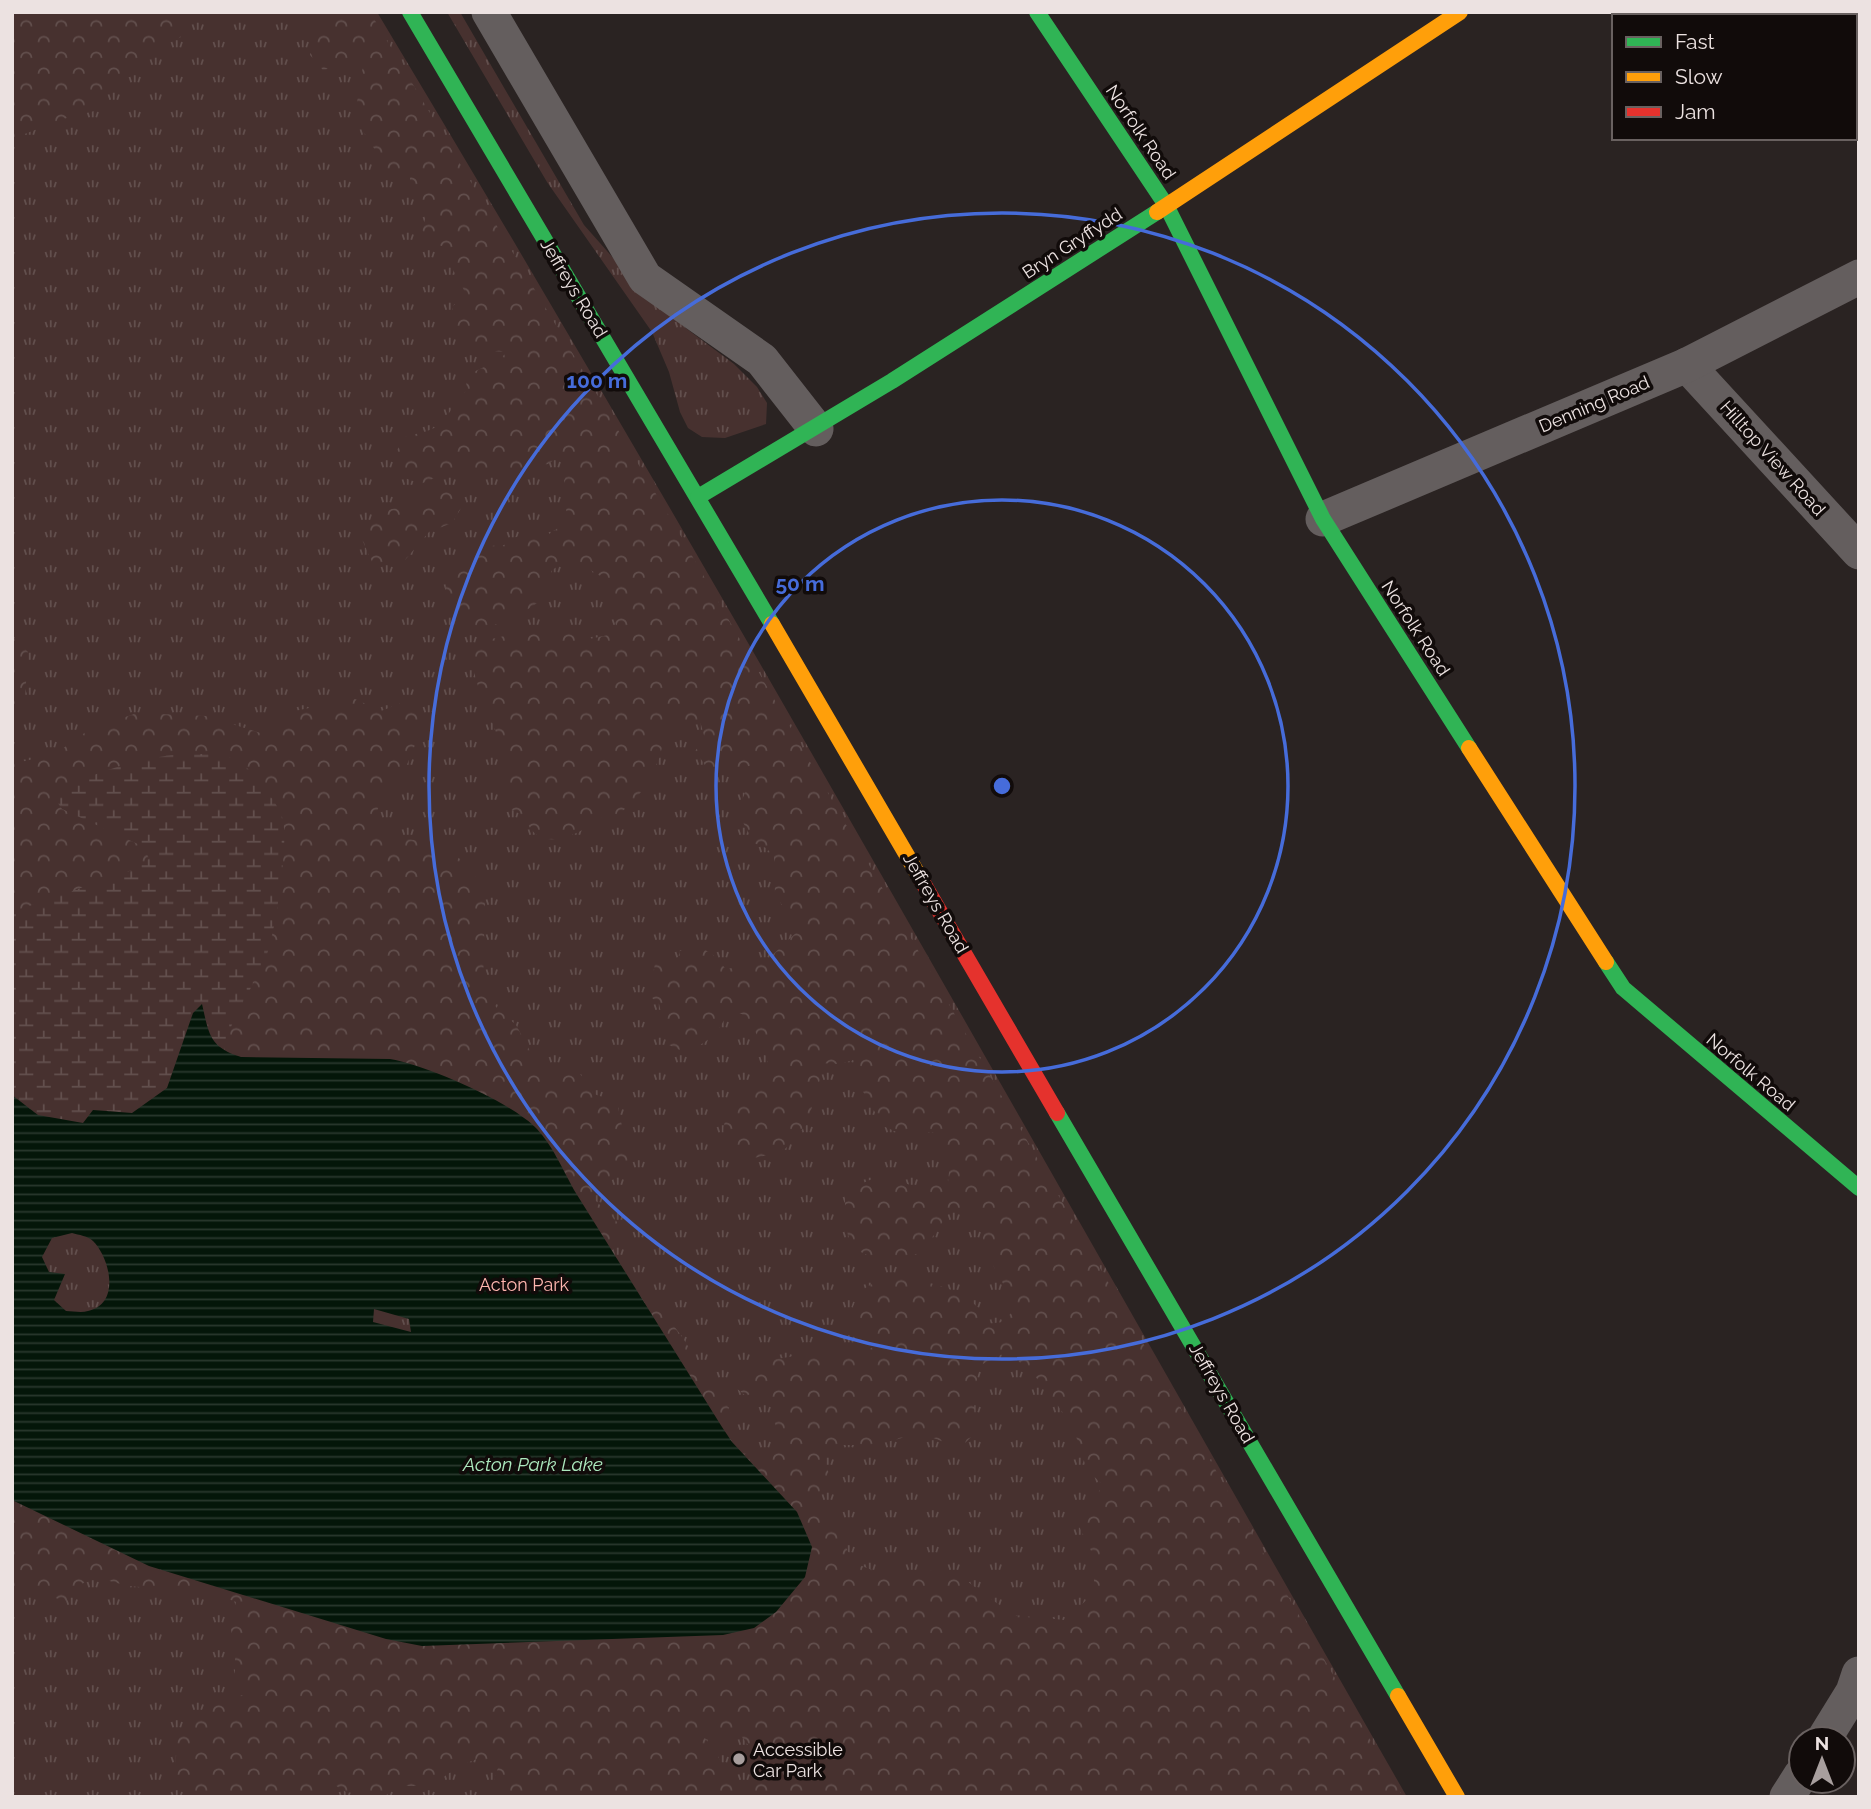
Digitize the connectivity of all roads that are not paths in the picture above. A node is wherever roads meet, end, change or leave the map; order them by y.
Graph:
1 (410, 12) edge
2 (489, 12) edge
3 (1037, 12) edge
4 (1460, 12) edge
5 (1166, 205) junction
6 (1859, 277) edge
7 (1687, 365) junction
8 (816, 429) junction
9 (698, 496) junction
10 (1323, 519) junction
11 (1859, 552) edge
12 (1859, 1188) edge
13 (1857, 1688) edge
14 (1833, 1725) edge
15 (1457, 1797) edge

1 - 9 street, Jeffreys Road
2 - 8 street
3 - 5 street, Norfolk Road
4 - 5 street, Bryn Gryffydd
5 - 8 street, Bryn Gryffydd
5 - 10 street, Norfolk Road
6 - 7 street, Denning Road
7 - 10 street, Denning Road
7 - 11 street, Hilltop View Road
8 - 9 street, Bryn Gryffydd
9 - 15 street, Jeffreys Road
10 - 12 street, Norfolk Road
13 - 14 street

